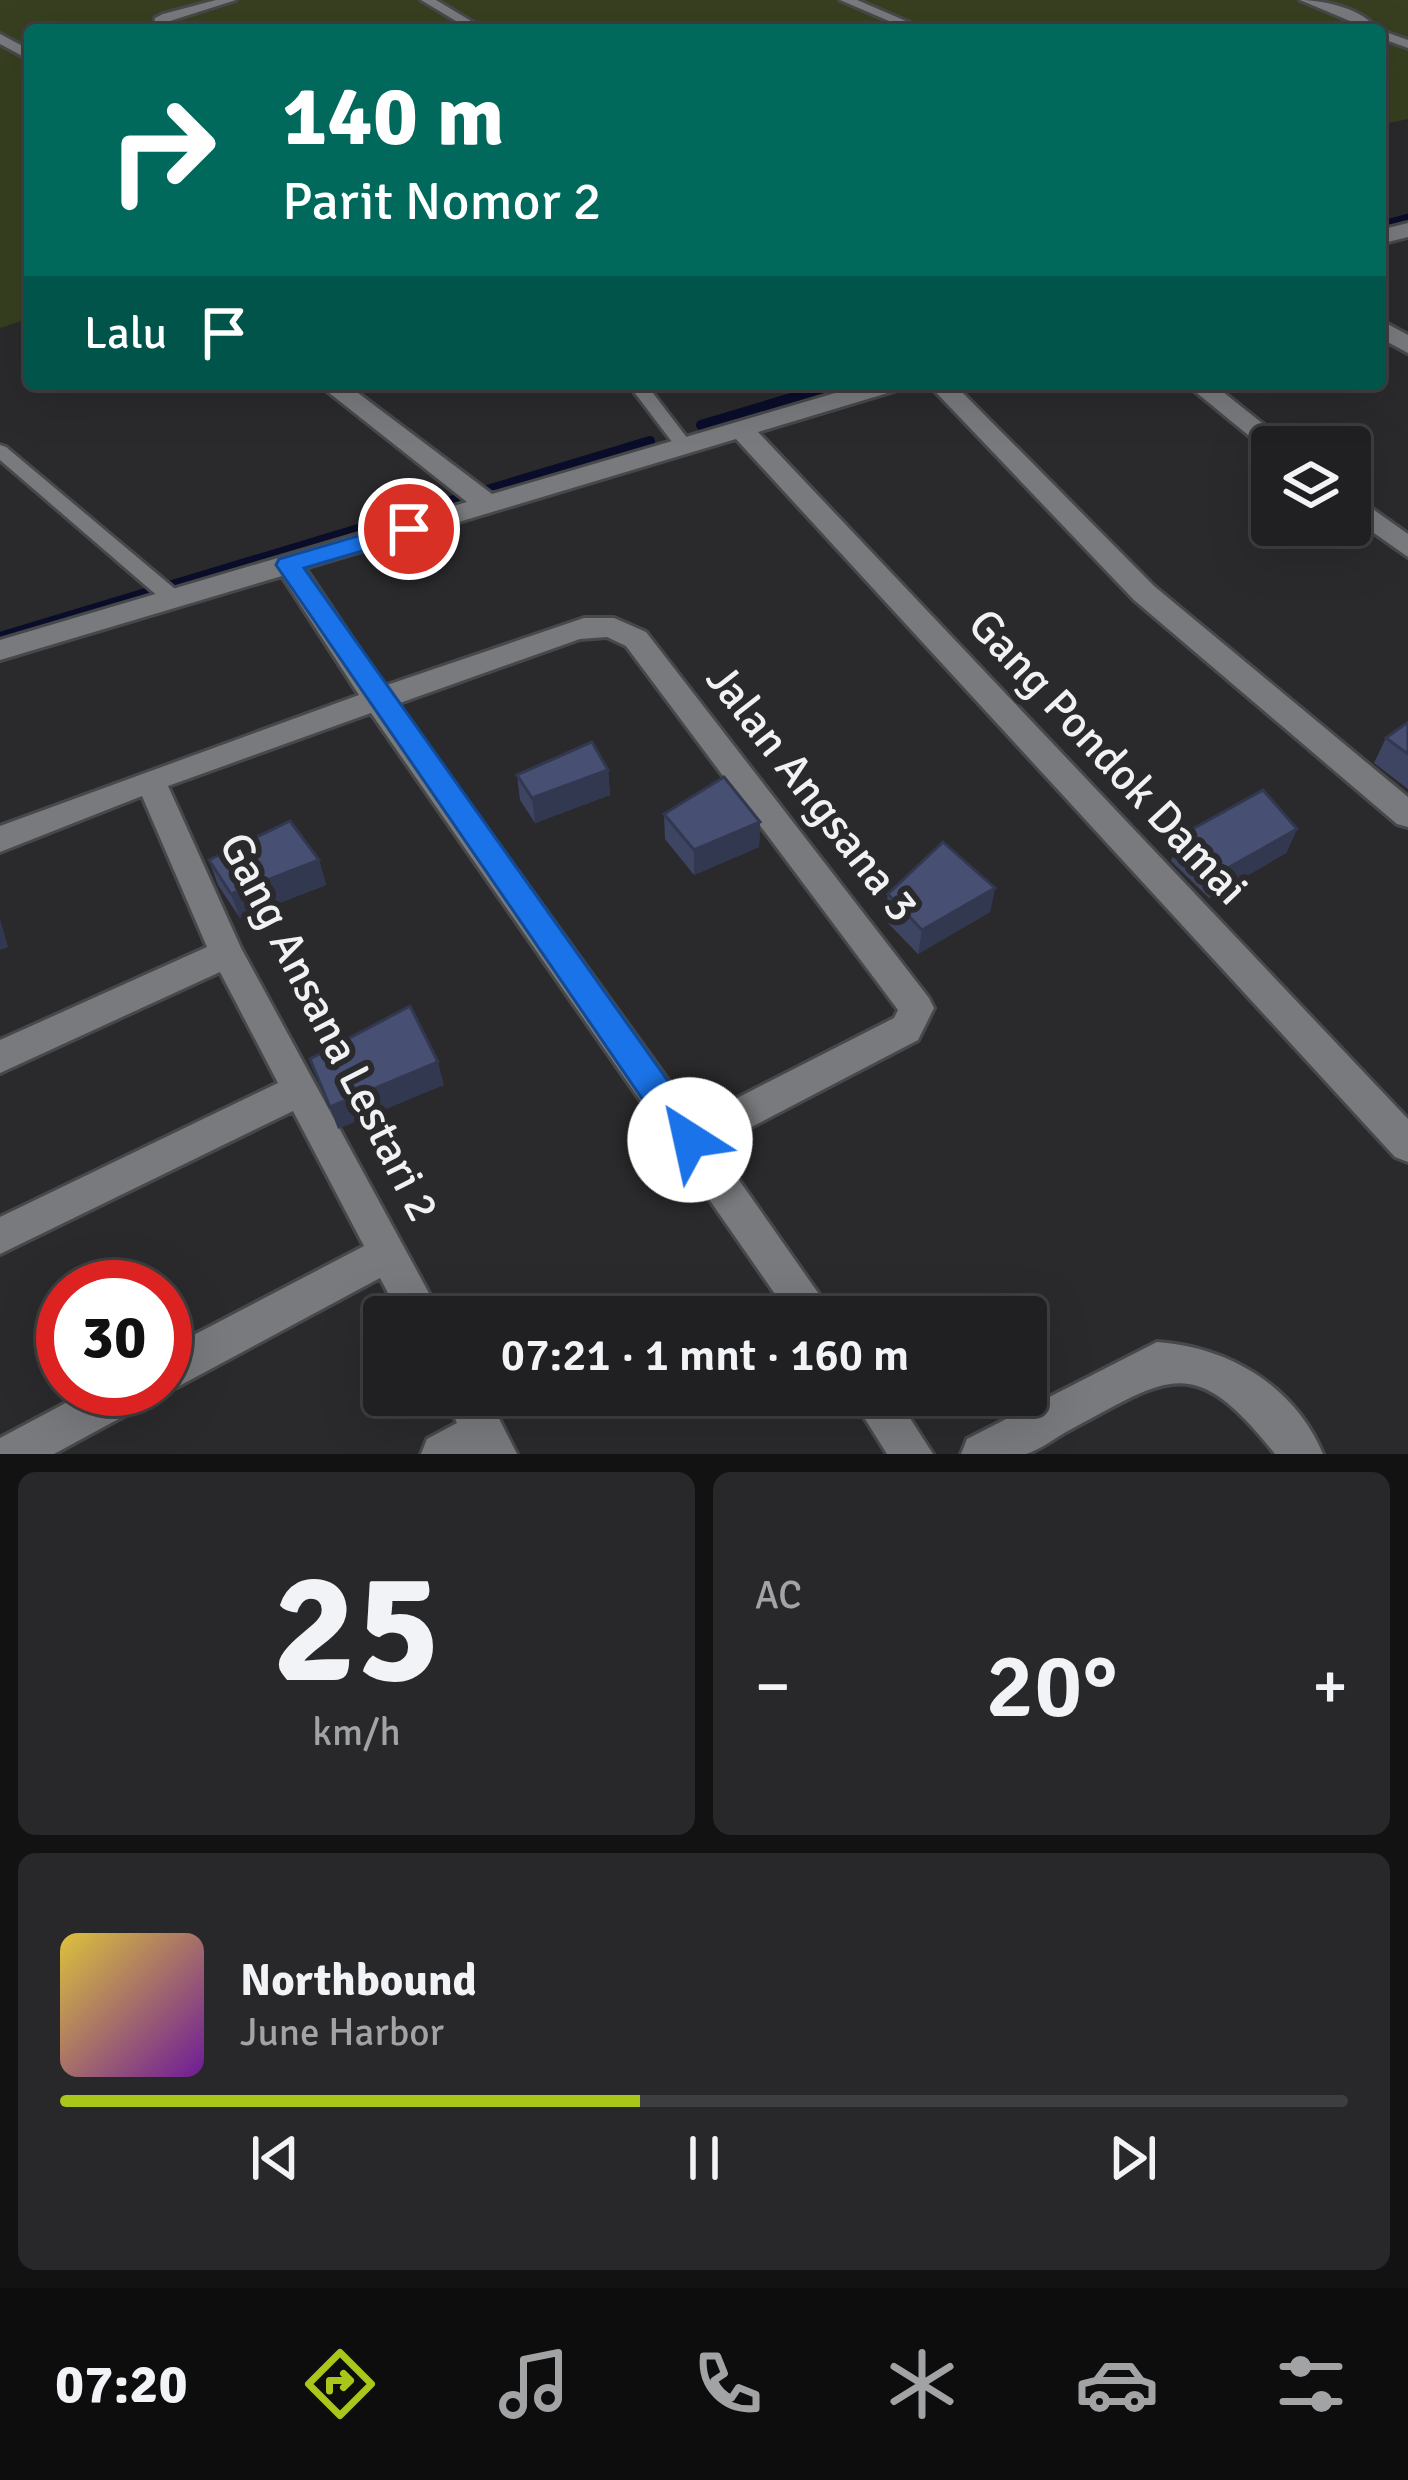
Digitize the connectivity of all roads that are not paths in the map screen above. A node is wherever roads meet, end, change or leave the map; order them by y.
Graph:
1 (230, 0) edge
2 (427, 0) edge
3 (846, 0) edge
4 (1306, 0) edge
5 (196, 4) edge
6 (160, 24) edge
7 (469, 24) edge
8 (906, 24) edge
9 (1368, 24) edge
10 (338, 390) edge
11 (642, 390) edge
12 (872, 390) edge
13 (946, 390) edge
14 (1206, 390) edge
15 (1252, 426) edge
16 (742, 430) junction
17 (685, 447) junction
18 (0, 451) edge
19 (489, 505) junction
20 (1371, 519) edge
21 (1408, 548) edge
22 (288, 565) junction
23 (174, 599) junction
24 (0, 650) edge
25 (379, 701) junction
26 (150, 780) junction
27 (1408, 815) edge
28 (0, 839) edge
29 (227, 953) junction
30 (0, 1057) edge
31 (299, 1090) junction
32 (690, 1140) junction
33 (1408, 1144) edge
34 (0, 1236) edge
35 (387, 1254) junction
36 (410, 1296) edge
37 (800, 1296) edge
38 (192, 1358) edge
39 (83, 1416) edge
40 (885, 1416) edge
41 (482, 1427) edge
42 (12, 1454) edge
43 (442, 1454) edge
44 (912, 1454) edge
45 (982, 1454) edge
46 (1302, 1454) edge

1 - 5 lane
2 - 7 lane
3 - 8 lane
4 - 9 lane
5 - 6 lane
10 - 19 street
11 - 17 lane
12 - 16 street
13 - 27 street
14 - 15 street
16 - 17 street
16 - 33 street, Gang Pondok Damai
17 - 19 street
18 - 23 lane
19 - 22 street
20 - 21 street
22 - 23 street
22 - 25 street
23 - 24 street
25 - 26 street
25 - 32 street
25 - 32 street, Jalan Angsana 3
26 - 28 street
26 - 29 street, Gang Ansana Lestari 2
29 - 30 street
29 - 31 street, Gang Ansana Lestari 2
31 - 34 street
31 - 35 street, Gang Ansana Lestari 2
32 - 37 street
35 - 36 street, Gang Ansana Lestari 2
35 - 38 street
39 - 42 street
40 - 44 street
41 - 43 street
45 - 46 street

